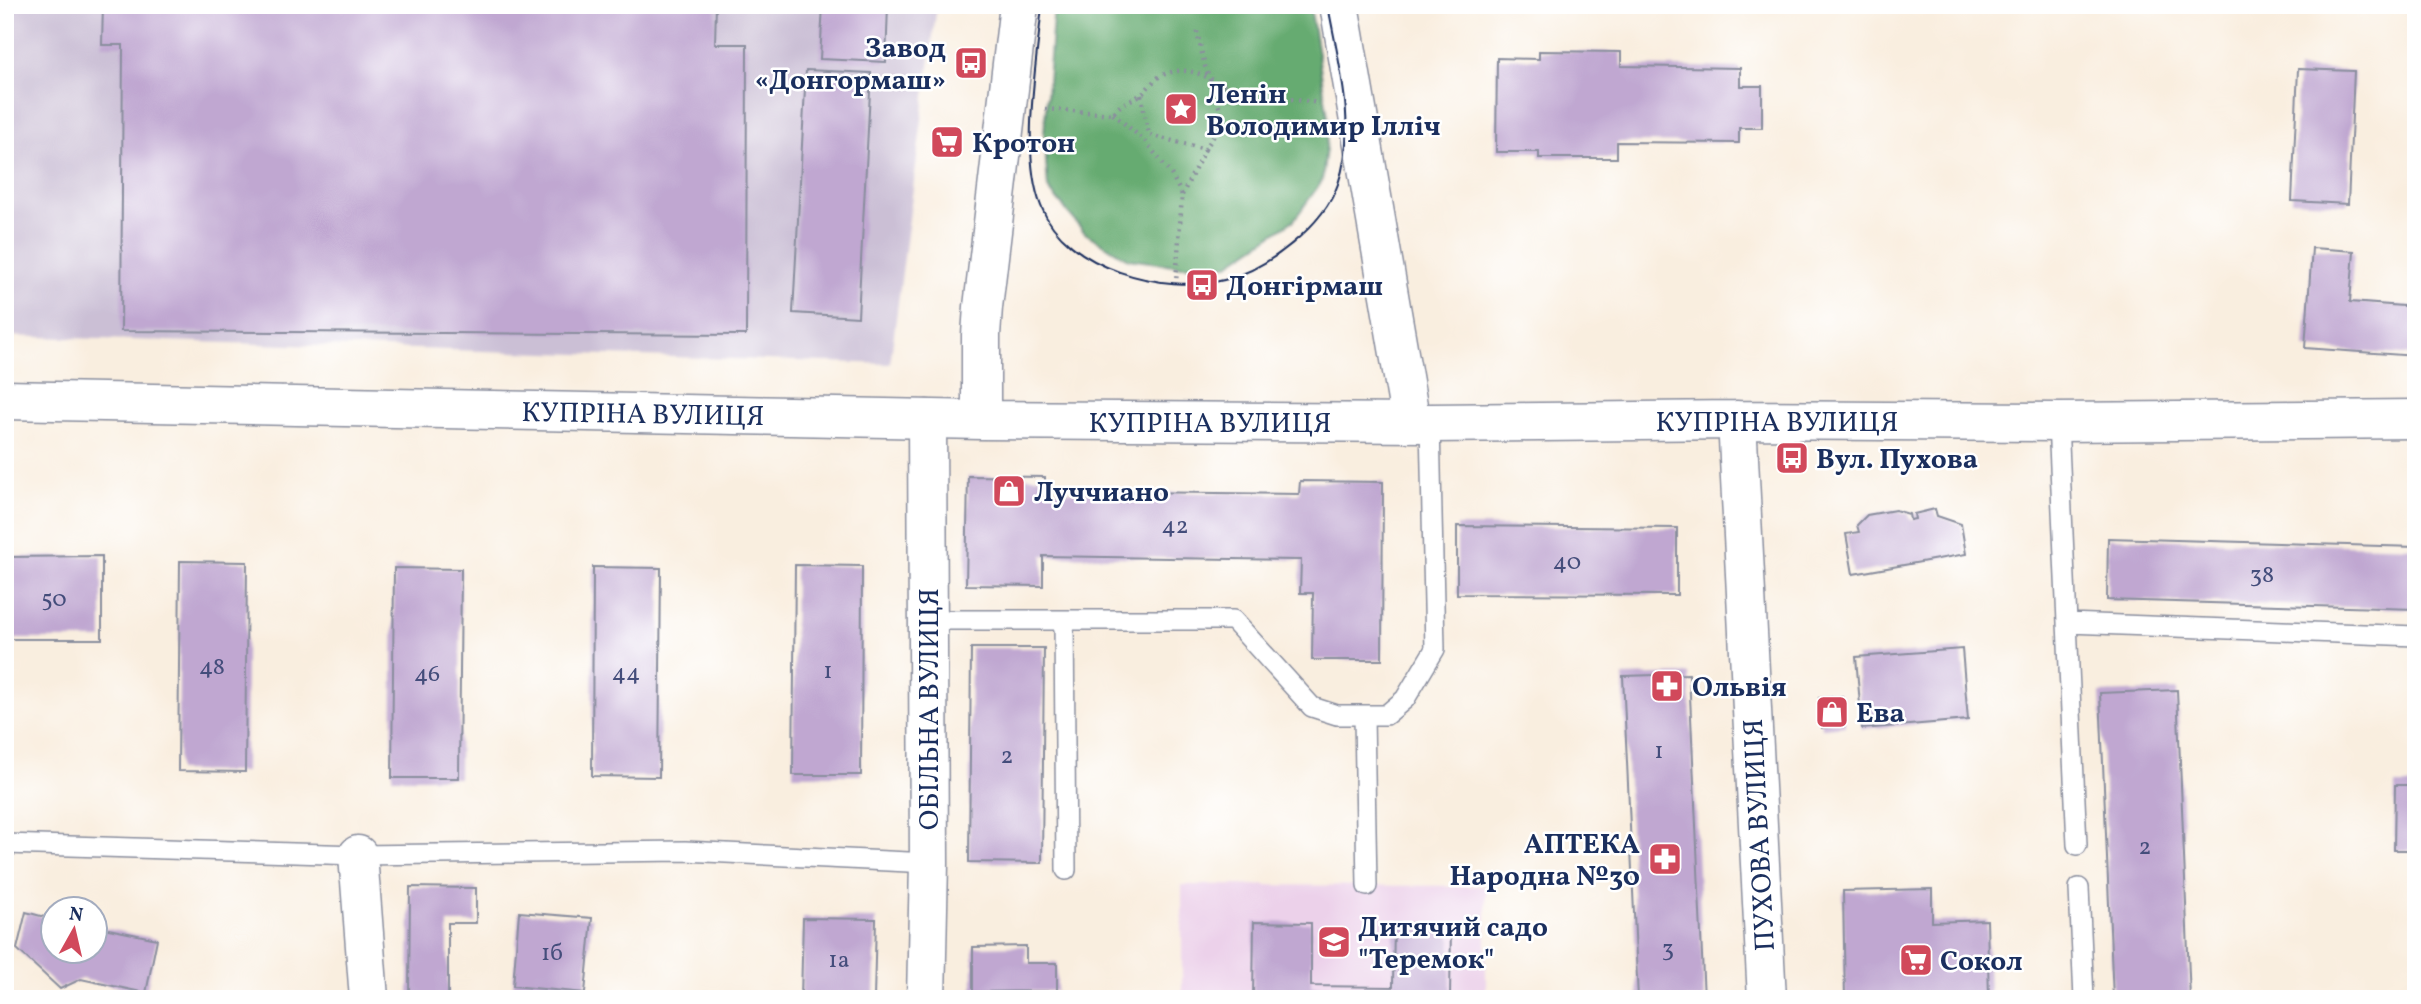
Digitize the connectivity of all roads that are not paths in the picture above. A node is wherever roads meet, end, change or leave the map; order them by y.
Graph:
1 (1019, 5) edge
2 (1339, 5) edge
3 (5, 400) edge
4 (927, 419) junction
5 (2416, 419) edge
6 (1737, 420) junction
7 (981, 421) junction
8 (2058, 422) junction
9 (1421, 423) junction
10 (928, 620) junction
11 (1064, 620) junction
12 (2068, 623) junction
13 (2416, 636) edge
14 (1364, 716) junction
15 (5, 844) edge
16 (2077, 845) dead end
17 (358, 855) junction
18 (929, 863) junction
19 (1066, 870) dead end
20 (1367, 886) dead end
21 (2079, 888) dead end
22 (369, 999) edge
23 (926, 999) edge
24 (1767, 999) edge
25 (2084, 999) edge

1 - 7 main road
2 - 9 main road
3 - 4 main road, КУПРІНА ВУЛИЦЯ
4 - 7 main road, КУПРІНА ВУЛИЦЯ
4 - 10 main road, ОБІЛЬНА ВУЛИЦЯ
5 - 8 main road, КУПРІНА ВУЛИЦЯ
6 - 8 main road, КУПРІНА ВУЛИЦЯ
6 - 9 main road, КУПРІНА ВУЛИЦЯ
6 - 24 main road, ПУХОВА ВУЛИЦЯ
7 - 9 main road, КУПРІНА ВУЛИЦЯ
8 - 12 lane
9 - 14 lane
10 - 11 lane
10 - 18 main road, ОБІЛЬНА ВУЛИЦЯ
11 - 14 lane
11 - 19 lane
12 - 13 lane
12 - 16 lane
14 - 20 lane
15 - 17 lane
17 - 18 lane
17 - 22 main road
18 - 23 main road, ОБІЛЬНА ВУЛИЦЯ
21 - 25 lane

